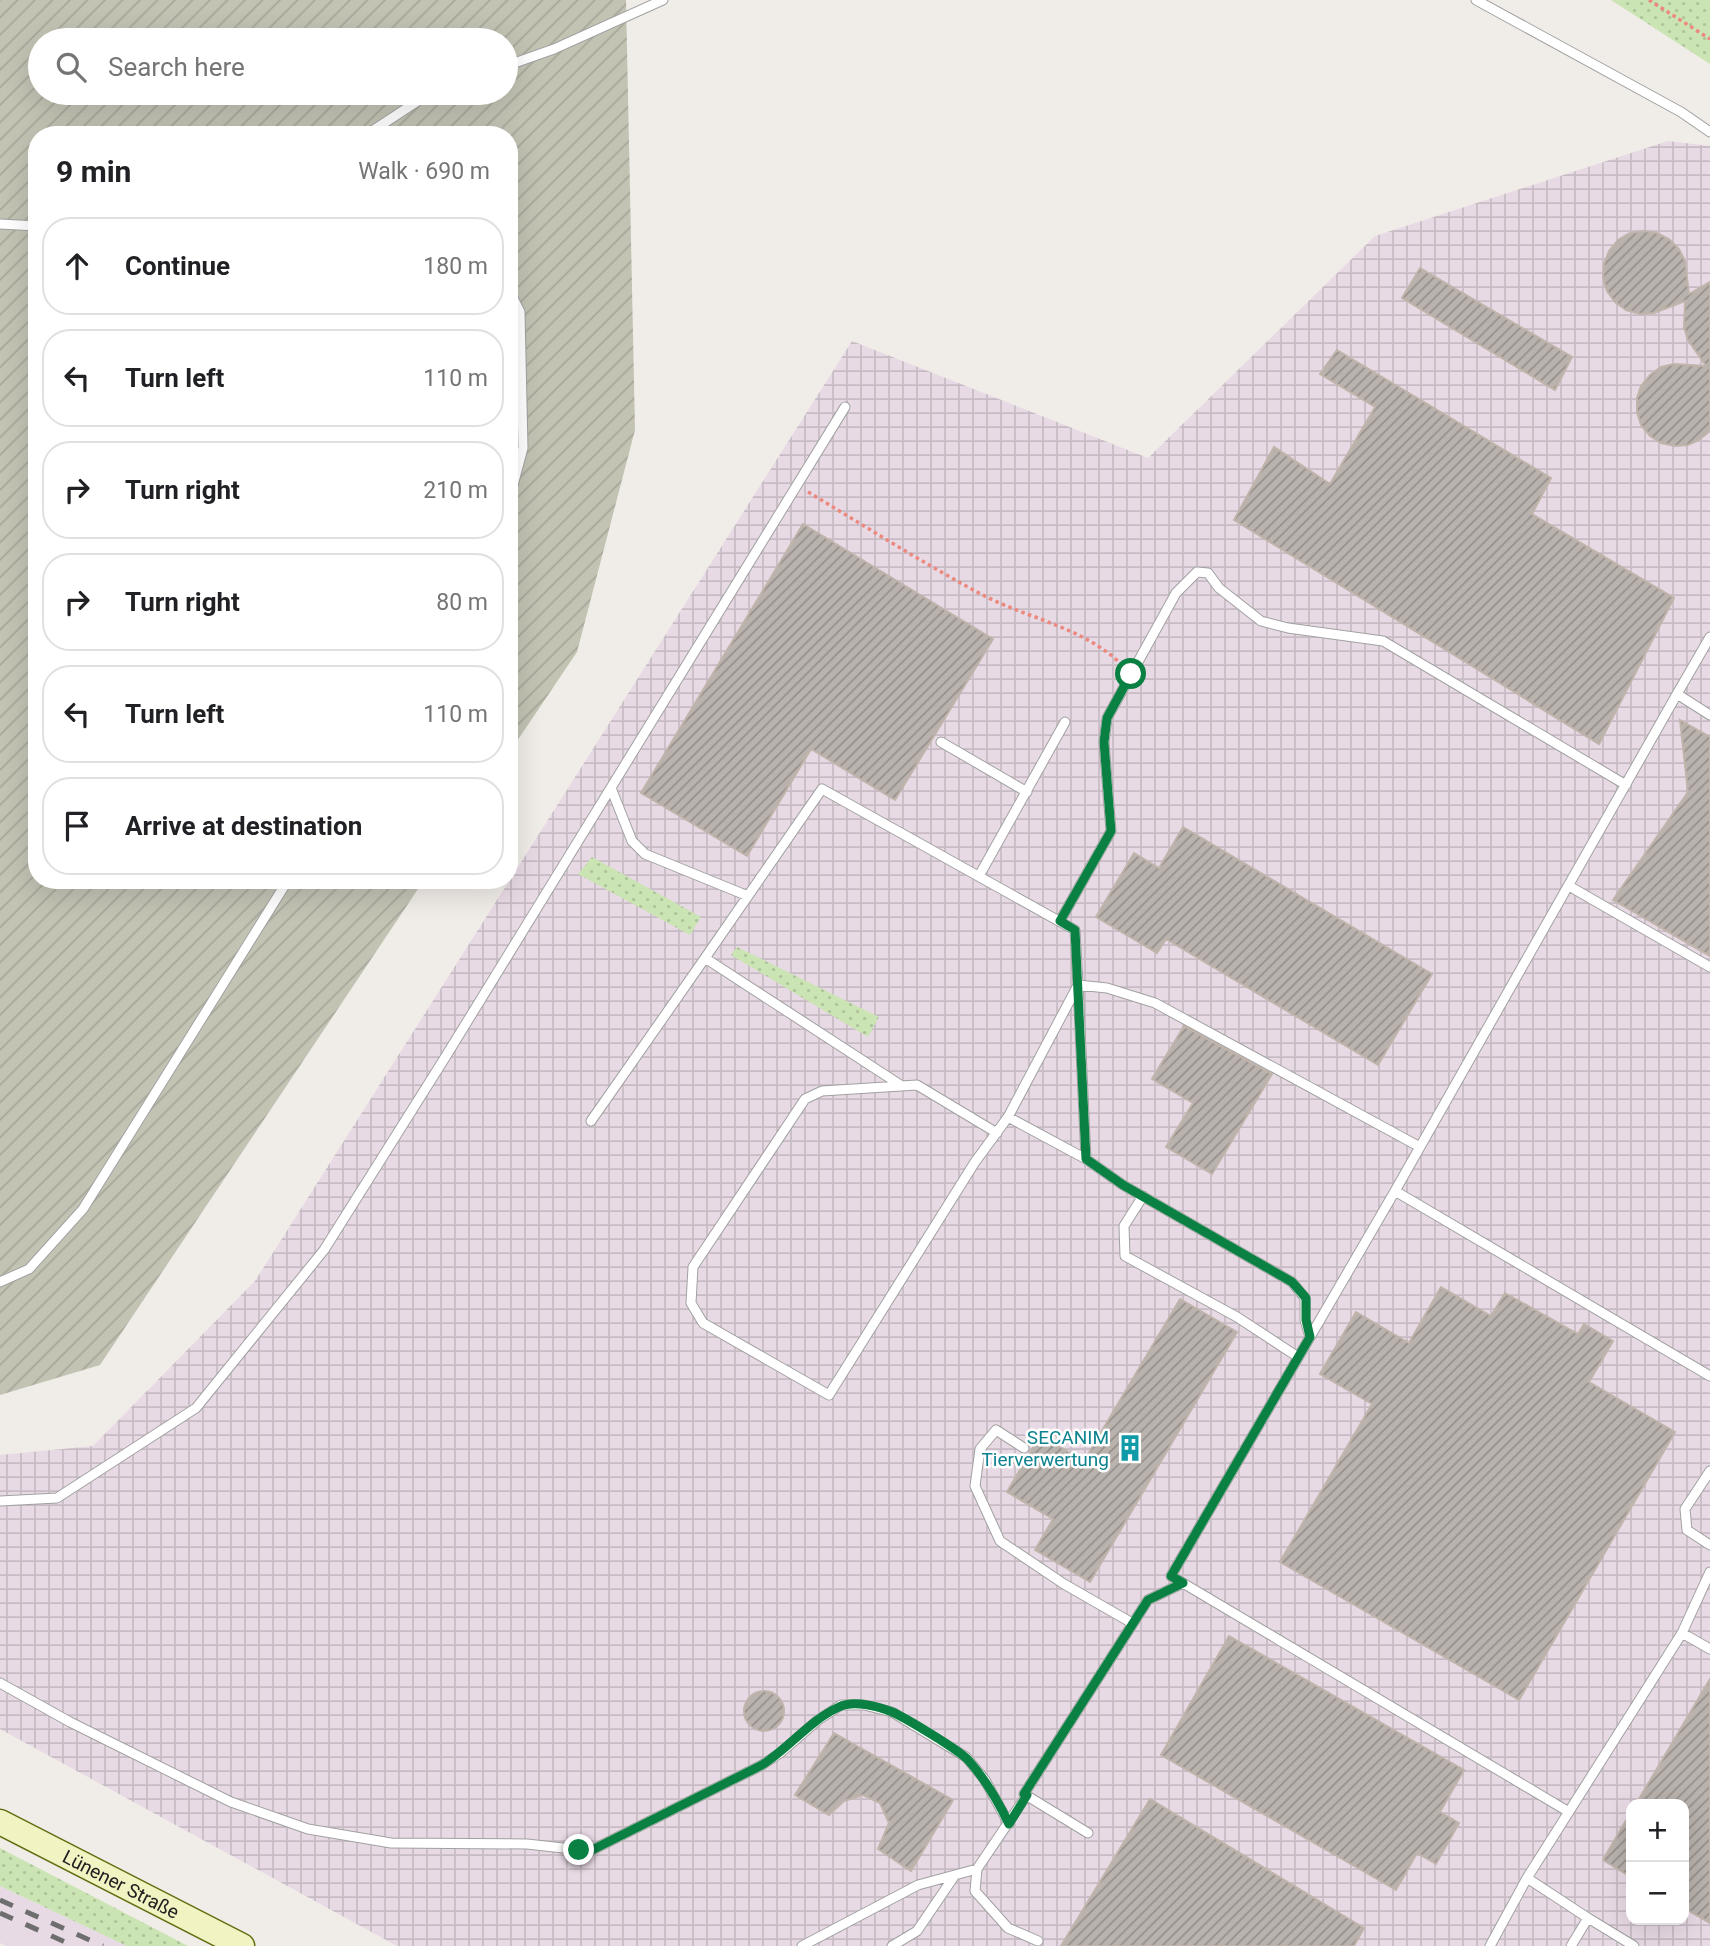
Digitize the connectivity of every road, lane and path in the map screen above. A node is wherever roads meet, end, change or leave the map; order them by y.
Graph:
1 (663, 0) edge
2 (1476, 0) edge
3 (1649, 0) edge
4 (1710, 39) edge
5 (518, 61) edge
6 (412, 105) edge
7 (380, 126) edge
8 (1710, 132) edge
9 (0, 224) edge
10 (28, 226) edge
11 (518, 308) edge
12 (845, 407) dead end
13 (518, 467) edge
14 (797, 486) junction
15 (1710, 637) edge
16 (1131, 674) junction
17 (1677, 694) junction
18 (1710, 715) edge
19 (1065, 722) dead end
20 (941, 742) dead end
21 (1626, 785) junction
22 (611, 788) junction
23 (1027, 792) junction
24 (979, 876) junction
25 (1569, 886) junction
26 (282, 889) edge
27 (748, 896) junction
28 (1060, 921) junction
29 (705, 958) junction
30 (1710, 967) edge
31 (1078, 985) junction
32 (902, 1086) junction
33 (1008, 1117) junction
34 (591, 1121) dead end
35 (997, 1133) junction
36 (1420, 1147) junction
37 (1086, 1159) junction
38 (1395, 1191) junction
39 (1143, 1196) junction
40 (0, 1282) edge
41 (1310, 1337) junction
42 (1298, 1357) junction
43 (1710, 1376) edge
44 (1024, 1448) dead end
45 (1710, 1471) edge
46 (0, 1501) edge
47 (1710, 1545) edge
48 (1710, 1572) edge
49 (1183, 1583) junction
50 (1132, 1623) junction
51 (1682, 1633) junction
52 (1710, 1649) edge
53 (0, 1683) edge
54 (1027, 1795) junction
55 (1569, 1812) junction
56 (0, 1822) edge
57 (1009, 1824) junction
58 (1087, 1833) dead end
59 (977, 1869) junction
60 (955, 1875) junction
61 (1527, 1878) junction
62 (1588, 1918) junction
63 (1038, 1941) dead end
64 (242, 1946) edge
65 (802, 1946) edge
66 (892, 1946) edge
67 (1490, 1946) edge
68 (1571, 1946) edge
69 (1634, 1946) edge

1 - 5 lane
2 - 8 lane
3 - 4 path
6 - 7 lane
9 - 10 lane
11 - 13 lane
12 - 14 lane
14 - 16 path
14 - 22 lane
15 - 17 lane
16 - 21 lane
16 - 28 lane
17 - 18 lane
17 - 21 lane
19 - 23 lane
20 - 23 lane
21 - 25 lane
22 - 27 lane
22 - 46 lane
23 - 24 lane
24 - 27 lane
24 - 28 lane
25 - 30 lane
25 - 36 lane
26 - 40 lane
27 - 29 lane
28 - 31 lane
29 - 32 lane
29 - 34 lane
31 - 33 lane
31 - 36 lane
31 - 37 lane
32 - 35 lane
32 - 35 lane
33 - 35 lane
33 - 37 lane
36 - 38 lane
37 - 39 lane
38 - 41 lane
38 - 43 lane
39 - 41 lane
39 - 42 lane
41 - 42 lane
42 - 49 lane
44 - 50 lane
45 - 47 lane
48 - 51 lane
49 - 50 lane
49 - 55 lane
50 - 54 lane
51 - 52 lane
51 - 55 lane
53 - 57 lane
54 - 57 lane
54 - 58 lane
55 - 61 lane
56 - 64 street, Lünener Straße
57 - 59 lane
59 - 60 lane
59 - 63 lane
60 - 65 lane
60 - 66 lane
61 - 62 lane
61 - 67 lane
62 - 68 lane
62 - 69 lane

